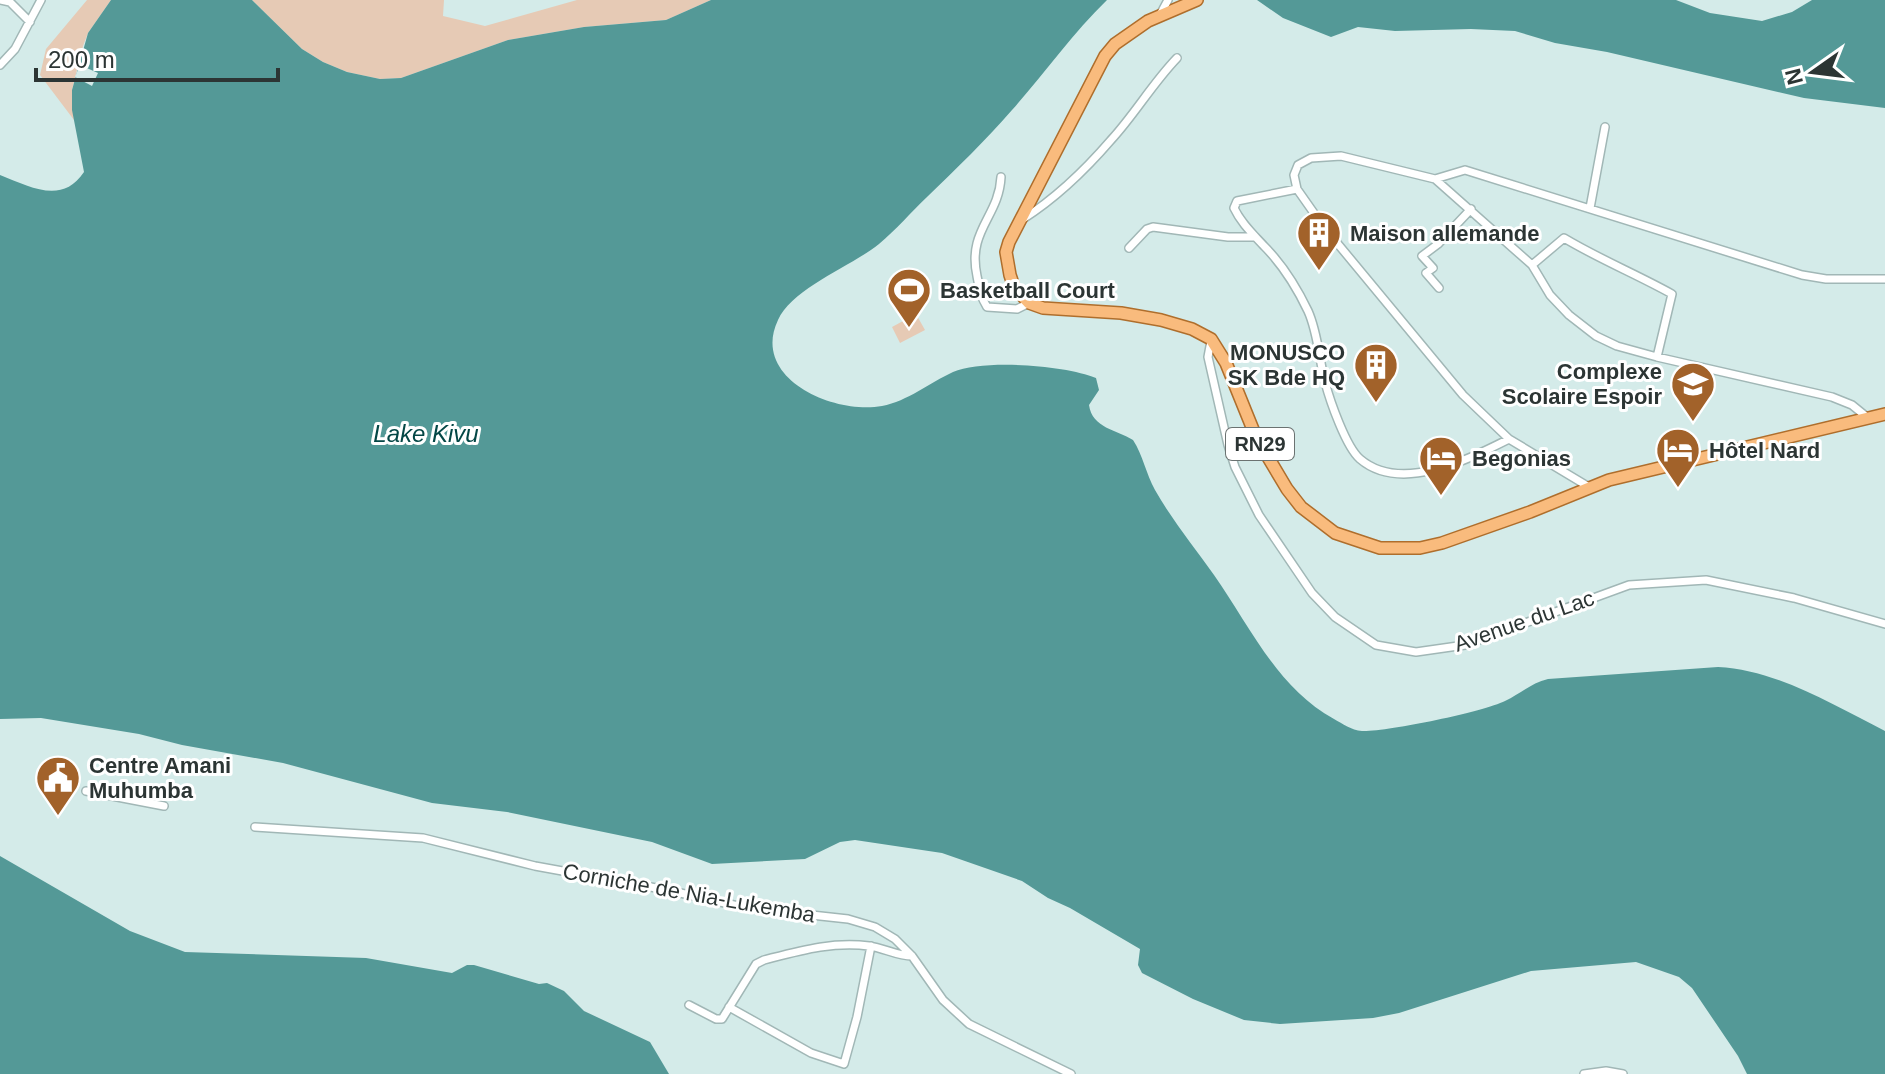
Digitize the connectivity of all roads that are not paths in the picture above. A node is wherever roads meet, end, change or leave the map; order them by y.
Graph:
1 (0, 0) edge
2 (41, 0) edge
3 (1168, 0) edge
4 (1197, 0) edge
5 (10, 1) edge
6 (1161, 13) junction
7 (30, 22) junction
8 (1177, 58) dead end
9 (0, 65) edge
10 (1605, 127) dead end
11 (1001, 177) dead end
12 (1435, 179) junction
13 (1297, 189) junction
14 (1590, 208) junction
15 (1471, 209) junction
16 (1018, 222) junction
17 (1253, 237) junction
18 (1129, 248) dead end
19 (1532, 265) junction
20 (1885, 279) edge
21 (1439, 288) dead end
22 (1029, 303) junction
23 (1211, 339) junction
24 (1657, 357) junction
25 (1885, 414) edge
26 (1868, 418) junction
27 (1509, 439) junction
28 (1589, 487) junction
29 (1885, 624) edge
30 (86, 791) dead end
31 (164, 806) dead end
32 (255, 827) dead end
33 (871, 946) junction
34 (912, 956) junction
35 (689, 1005) dead end
36 (729, 1007) junction
37 (1071, 1074) edge
38 (1584, 1074) edge
39 (1623, 1074) edge

1 - 5 street
2 - 7 street
3 - 6 street
4 - 6 main road
5 - 7 street
6 - 16 main road
7 - 9 street
8 - 16 street
10 - 14 street
11 - 22 street
12 - 13 street
12 - 14 street
12 - 15 street
13 - 17 street
13 - 27 street
14 - 20 street
15 - 19 street
15 - 21 street
16 - 22 main road
17 - 18 street
17 - 27 street
19 - 24 street
19 - 24 street
22 - 23 main road
23 - 28 main road, RN29
23 - 29 street, Avenue du Lac
24 - 26 street
25 - 26 main road, RN29
26 - 28 main road, RN29
27 - 28 street
30 - 31 street
32 - 34 street, Corniche de Nia-Lukemba
33 - 34 street
33 - 36 street
33 - 36 street
34 - 37 street, Corniche de Nia-Lukemba
35 - 36 street
38 - 39 street

